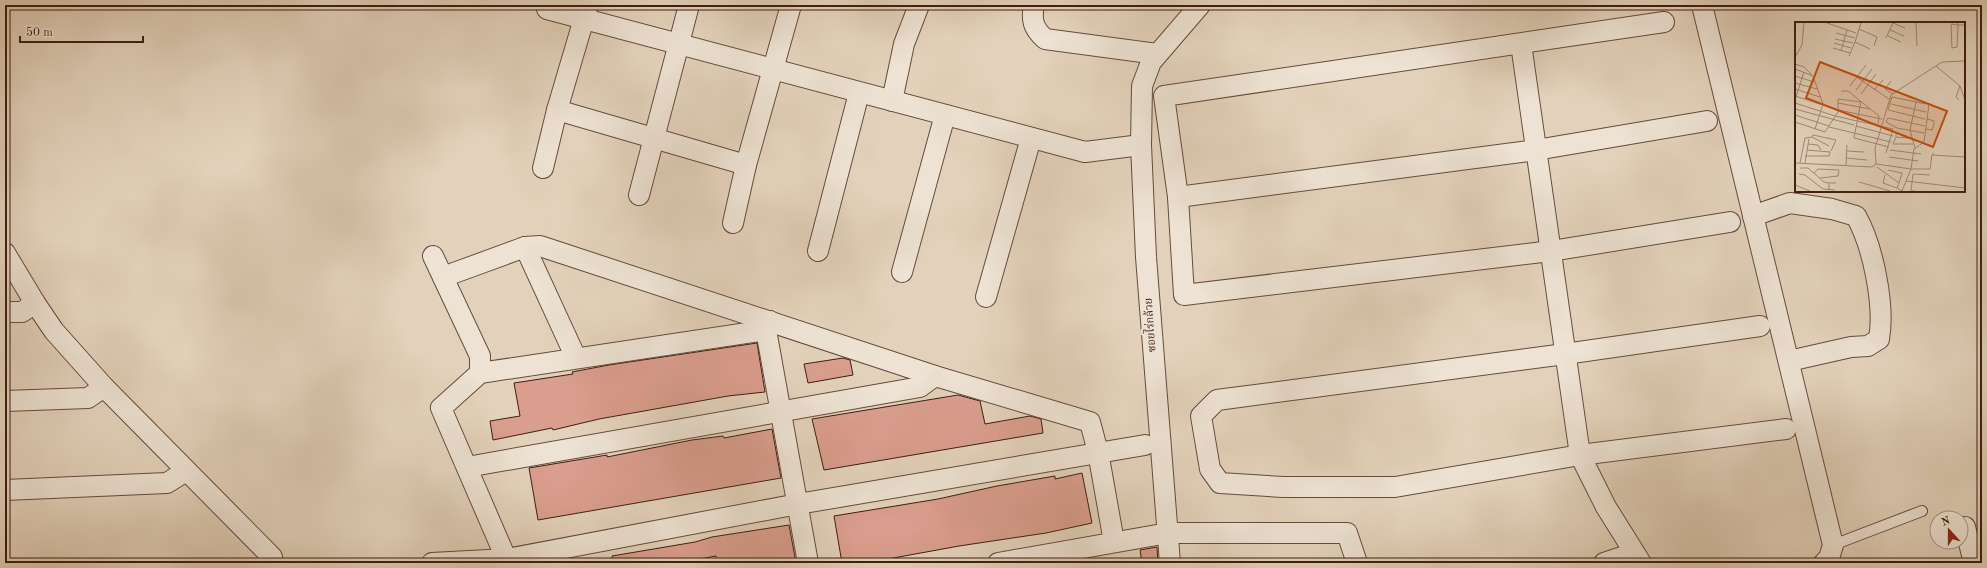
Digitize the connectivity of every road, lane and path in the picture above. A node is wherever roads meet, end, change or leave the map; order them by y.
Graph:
1 (689, 5) edge
2 (791, 5) edge
3 (919, 5) edge
4 (1034, 5) edge
5 (1200, 5) edge
6 (1702, 5) edge
7 (547, 9) dead end
8 (586, 12) edge
9 (1664, 22) dead end
10 (678, 44) junction
11 (1521, 44) junction
12 (1157, 54) junction
13 (773, 69) junction
14 (860, 93) junction
15 (892, 101) junction
16 (558, 110) junction
17 (945, 115) junction
18 (1707, 121) dead end
19 (1031, 138) junction
20 (654, 139) junction
21 (1140, 145) junction
22 (1536, 150) junction
23 (746, 165) junction
24 (543, 168) dead end
25 (639, 195) dead end
26 (1178, 197) junction
27 (1753, 216) junction
28 (733, 222) dead end
29 (1730, 222) dead end
30 (525, 247) junction
31 (818, 251) dead end
32 (1551, 251) junction
33 (5, 253) edge
34 (433, 256) dead end
35 (902, 272) dead end
36 (443, 277) junction
37 (986, 297) dead end
38 (35, 303) junction
39 (5, 312) edge
40 (768, 326) junction
41 (1760, 326) dead end
42 (1565, 354) junction
43 (576, 358) junction
44 (1789, 361) junction
45 (480, 373) junction
46 (935, 376) junction
47 (104, 387) junction
48 (5, 401) edge
49 (781, 412) junction
50 (1786, 430) dead end
51 (1145, 445) dead end
52 (1098, 452) junction
53 (1580, 455) junction
54 (467, 467) junction
55 (186, 471) junction
56 (5, 490) edge
57 (798, 504) junction
58 (1922, 511) dead end
59 (1168, 533) junction
60 (1114, 542) junction
61 (1969, 543) edge
62 (1833, 544) junction
63 (1638, 558) edge
64 (507, 561) edge
65 (273, 563) edge
66 (432, 563) edge
67 (808, 563) edge
68 (998, 563) edge
69 (1170, 563) edge
70 (1357, 563) edge
71 (1604, 563) edge
72 (1824, 563) edge
73 (1974, 563) edge

1 - 10 street
2 - 13 street
3 - 15 street
4 - 12 street
5 - 12 street, ซอยไร่กล้วย
6 - 27 street
7 - 8 street
8 - 10 street
8 - 16 street
9 - 11 street
10 - 13 street
10 - 20 street
11 - 22 street
11 - 26 street
12 - 21 street, ซอยไร่กล้วย
13 - 14 street
13 - 23 street
14 - 15 street
14 - 31 street
15 - 17 street
16 - 20 street
16 - 24 street
17 - 19 street
17 - 35 street
18 - 22 street
19 - 21 street
19 - 37 street
20 - 23 street
20 - 25 street
21 - 59 street, ซอยไร่กล้วย
22 - 26 street
22 - 32 street
23 - 28 street
26 - 32 street
27 - 44 street
27 - 44 street
29 - 32 street
30 - 36 street
30 - 40 street
30 - 43 street
32 - 42 street
33 - 38 street
34 - 36 street
36 - 45 street
38 - 39 street
38 - 47 street
40 - 43 street
40 - 46 street
40 - 49 street
41 - 42 street
42 - 53 street
42 - 53 street
43 - 45 street
44 - 62 street
45 - 54 street
46 - 49 street
46 - 52 street
47 - 48 street
47 - 55 street
49 - 54 street
49 - 57 street
50 - 53 street
51 - 52 street
52 - 57 street
52 - 60 street
53 - 63 street
54 - 64 street
55 - 56 street
55 - 65 street
57 - 64 street
57 - 67 street
58 - 62 lane
59 - 60 street
59 - 69 street, ซอยไร่กล้วย
59 - 70 street
60 - 68 street
61 - 73 street
62 - 72 street
63 - 71 street
64 - 66 street

